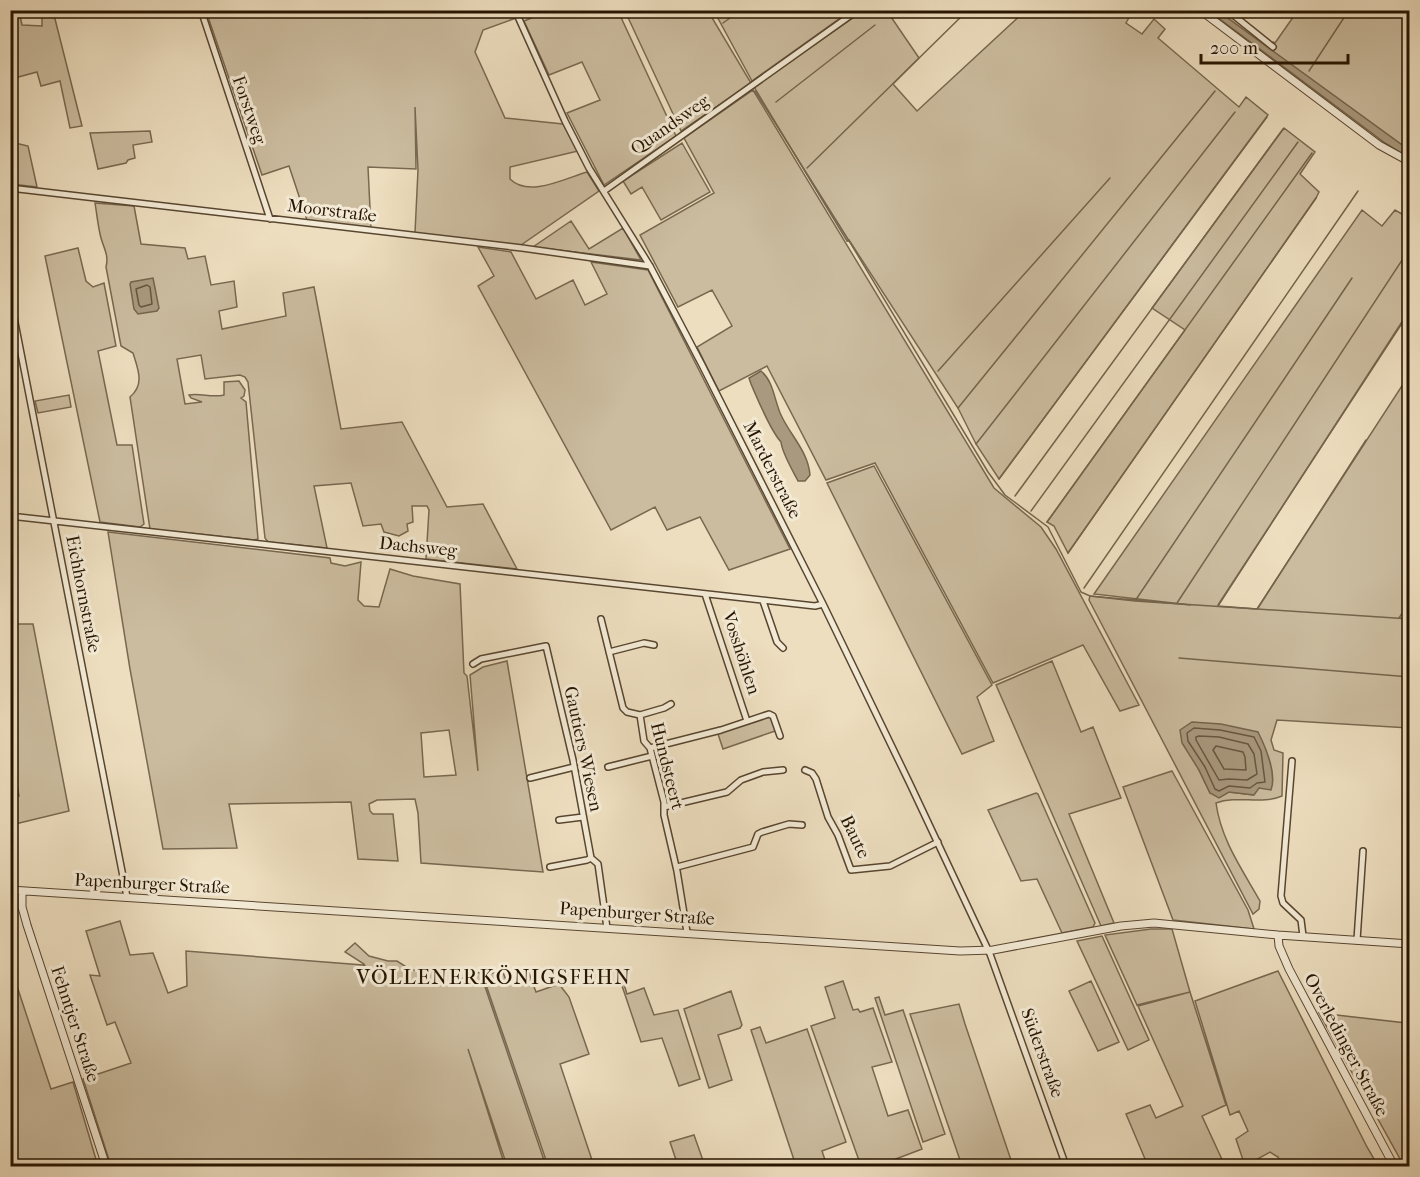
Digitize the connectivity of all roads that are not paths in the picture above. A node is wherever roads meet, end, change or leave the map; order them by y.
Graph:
1 (201, 10) edge
2 (515, 10) edge
3 (858, 10) edge
4 (1200, 10) edge
5 (1227, 10) edge
6 (1273, 47) dead end
7 (1410, 162) edge
8 (10, 188) edge
9 (604, 190) junction
10 (270, 219) junction
11 (650, 266) junction
12 (10, 297) edge
13 (10, 516) edge
14 (53, 521) junction
15 (705, 594) junction
16 (763, 601) junction
17 (823, 604) junction
18 (601, 619) dead end
19 (654, 645) dead end
20 (783, 648) dead end
21 (609, 652) junction
22 (473, 664) dead end
23 (671, 704) dead end
24 (640, 715) junction
25 (747, 721) junction
26 (780, 736) dead end
27 (650, 748) junction
28 (652, 756) junction
29 (1292, 761) dead end
30 (574, 767) junction
31 (608, 767) dead end
32 (783, 770) dead end
33 (806, 770) dead end
34 (530, 778) dead end
35 (664, 807) junction
36 (583, 817) junction
37 (559, 820) dead end
38 (802, 825) dead end
39 (938, 842) junction
40 (1363, 851) dead end
41 (591, 858) junction
42 (550, 867) dead end
43 (677, 867) junction
44 (10, 890) edge
45 (22, 891) junction
46 (127, 897) junction
47 (607, 928) junction
48 (687, 932) junction
49 (1278, 935) junction
50 (1303, 936) junction
51 (1357, 940) junction
52 (1410, 944) edge
53 (989, 950) junction
54 (106, 1167) edge
55 (1066, 1167) edge
56 (1394, 1167) edge

1 - 10 street, Forstweg
2 - 9 street, Marderstraße
3 - 9 street, Quandsweg
4 - 7 street
5 - 6 street
8 - 10 street, Moorstraße
9 - 11 street, Marderstraße
10 - 11 street, Moorstraße
11 - 17 street, Marderstraße
12 - 14 street, Eichhornstraße
13 - 14 street, Dachsweg
14 - 15 street, Dachsweg
14 - 46 street, Eichhornstraße
15 - 16 street, Dachsweg
15 - 25 street, Vosshöhlen
16 - 17 street, Dachsweg
16 - 20 street
17 - 39 street, Marderstraße
18 - 21 street, Hundsteert
19 - 21 street
21 - 24 street, Hundsteert
22 - 30 street, Gautiers Wiesen
23 - 24 street
24 - 27 street, Hundsteert
25 - 26 street
25 - 27 street
27 - 28 street, Hundsteert
28 - 31 street
28 - 35 street, Hundsteert
29 - 50 street
30 - 34 street
30 - 36 street, Gautiers Wiesen
32 - 35 street
33 - 39 street, Baute
35 - 43 street, Hundsteert
36 - 37 street
36 - 41 street, Gautiers Wiesen
38 - 43 street
39 - 53 street, Marderstraße
40 - 51 street
41 - 42 street
41 - 47 street, Gautiers Wiesen
43 - 48 street, Hundsteert
44 - 45 street, Papenburger Straße
45 - 46 street, Papenburger Straße
45 - 54 street, Fehntjer Straße
46 - 47 street, Papenburger Straße
47 - 48 street, Papenburger Straße
48 - 53 street, Papenburger Straße
49 - 50 street, Papenburger Straße
49 - 53 street, Papenburger Straße
49 - 56 street, Overledinger Straße
50 - 51 street, Papenburger Straße
51 - 52 street, Papenburger Straße
53 - 55 street, Süderstraße

